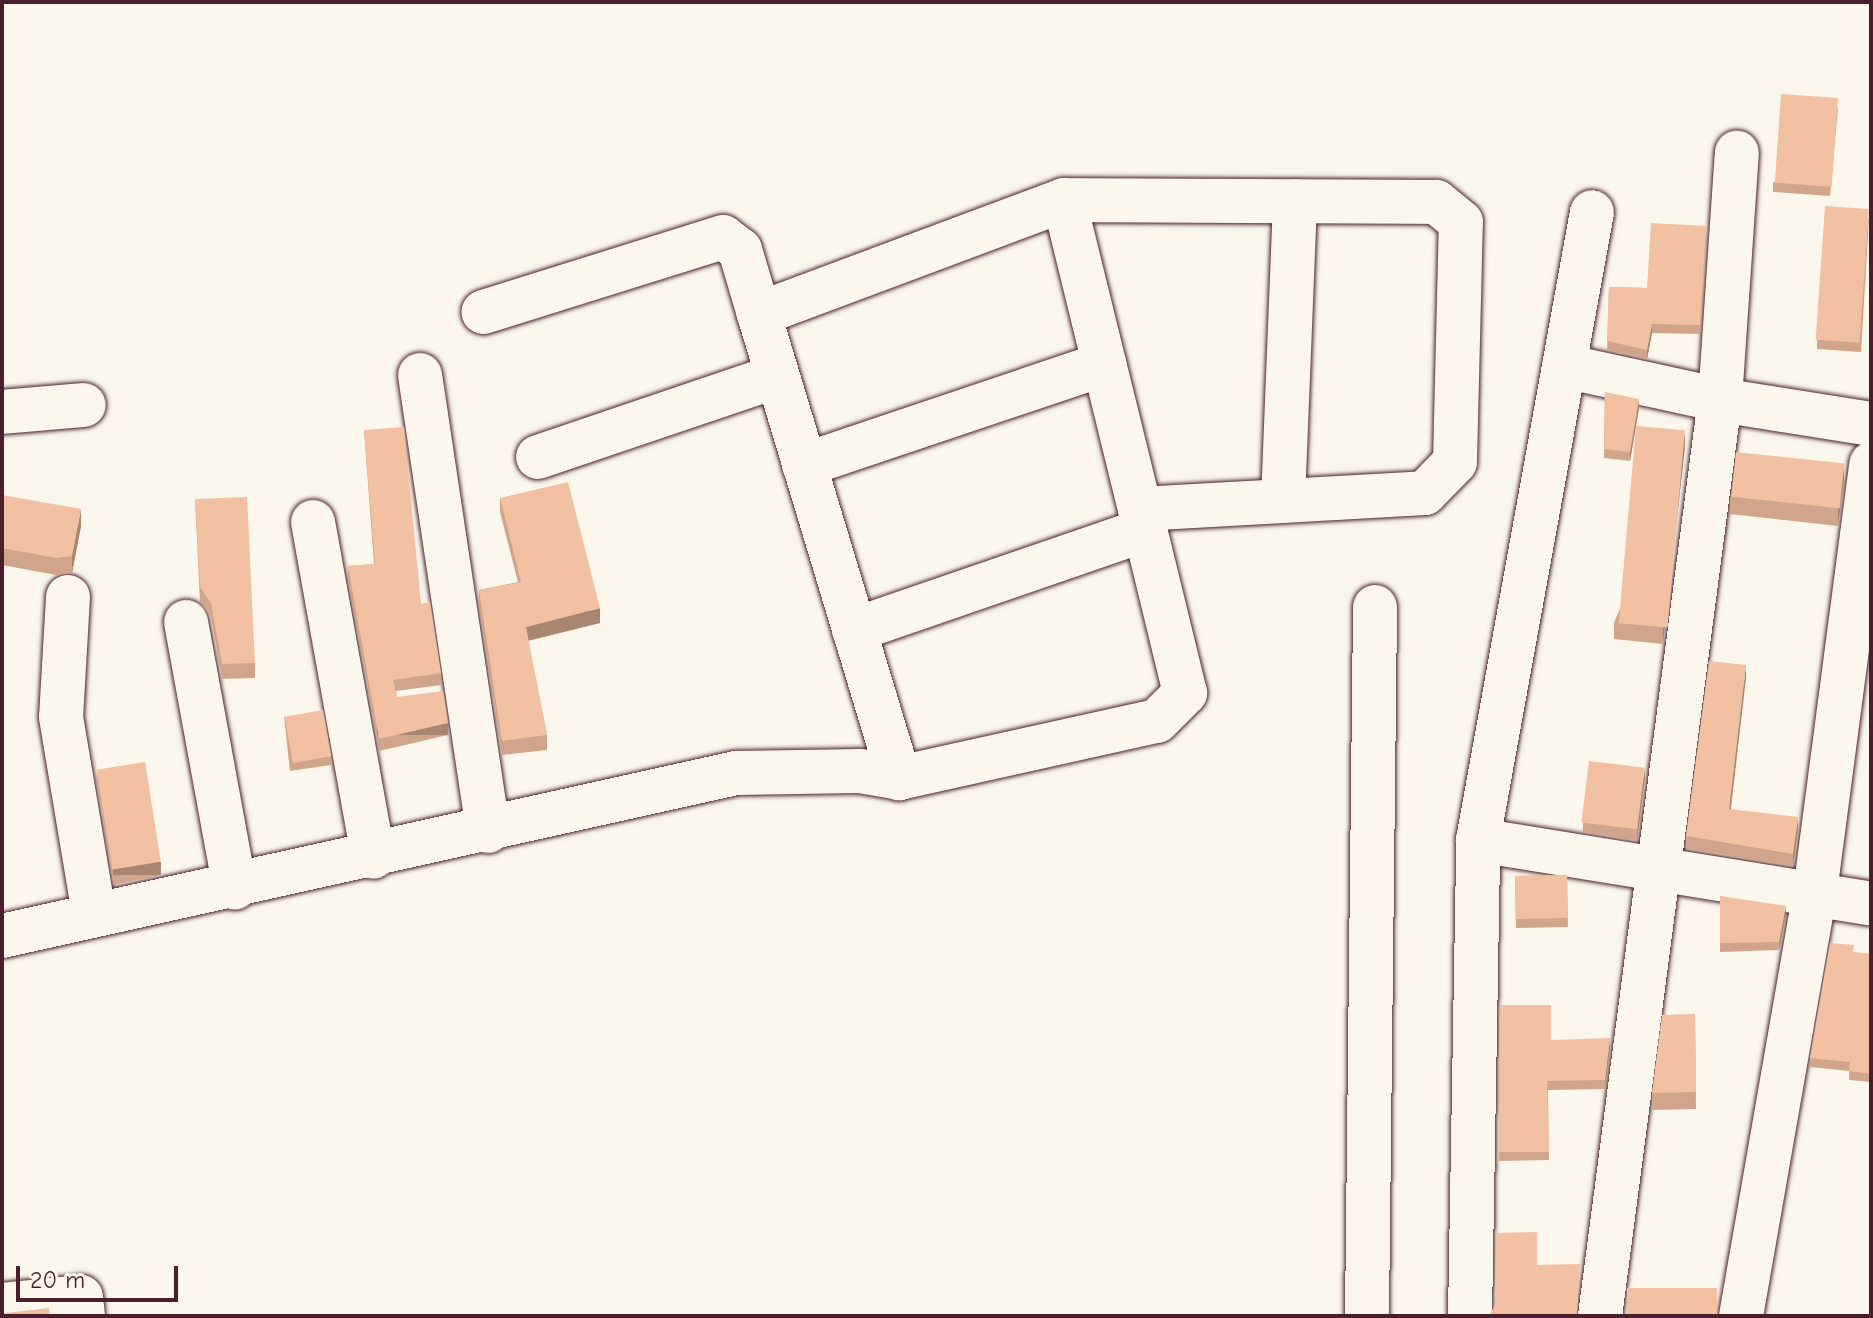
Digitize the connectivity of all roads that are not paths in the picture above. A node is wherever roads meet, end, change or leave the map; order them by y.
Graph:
1 (1737, 153) dead end
2 (1064, 200) junction
3 (1295, 201) junction
4 (1592, 212) dead end
5 (483, 312) dead end
6 (759, 314) junction
7 (1104, 364) junction
8 (1564, 366) junction
9 (420, 375) dead end
10 (777, 376) junction
11 (1720, 400) junction
12 (84, 405) dead end
13 (2, 412) edge
14 (1871, 424) edge
15 (538, 457) dead end
16 (1871, 464) edge
17 (804, 465) junction
18 (1283, 501) junction
19 (1142, 520) junction
20 (313, 522) dead end
21 (68, 597) dead end
22 (1375, 607) dead end
23 (186, 622) dead end
24 (854, 630) junction
25 (899, 778) junction
26 (488, 831) junction
27 (1478, 840) junction
28 (373, 857) junction
29 (1657, 870) junction
30 (235, 888) junction
31 (1815, 892) junction
32 (1871, 904) edge
33 (94, 915) junction
34 (2, 936) edge
35 (2, 1305) edge
36 (83, 1316) edge
37 (1367, 1316) edge
38 (1470, 1316) edge
39 (1600, 1316) edge
40 (1741, 1316) edge

1 - 11 street
2 - 3 street
2 - 6 street
2 - 7 street
3 - 18 street
3 - 18 street
4 - 8 street
5 - 6 street
6 - 10 street
7 - 17 street
7 - 19 street
8 - 11 street
8 - 27 street
9 - 26 street
10 - 15 street
10 - 17 street
11 - 14 street
11 - 29 street
12 - 13 street
16 - 31 street
17 - 24 street
18 - 19 street
19 - 24 street
19 - 25 street
20 - 28 street
21 - 33 street
22 - 37 street
23 - 30 street
24 - 25 street
25 - 26 street
26 - 28 street
27 - 29 street
27 - 38 street
28 - 30 street
29 - 31 street
29 - 39 street
30 - 33 street
31 - 32 street
31 - 40 street
33 - 34 street
35 - 36 street

